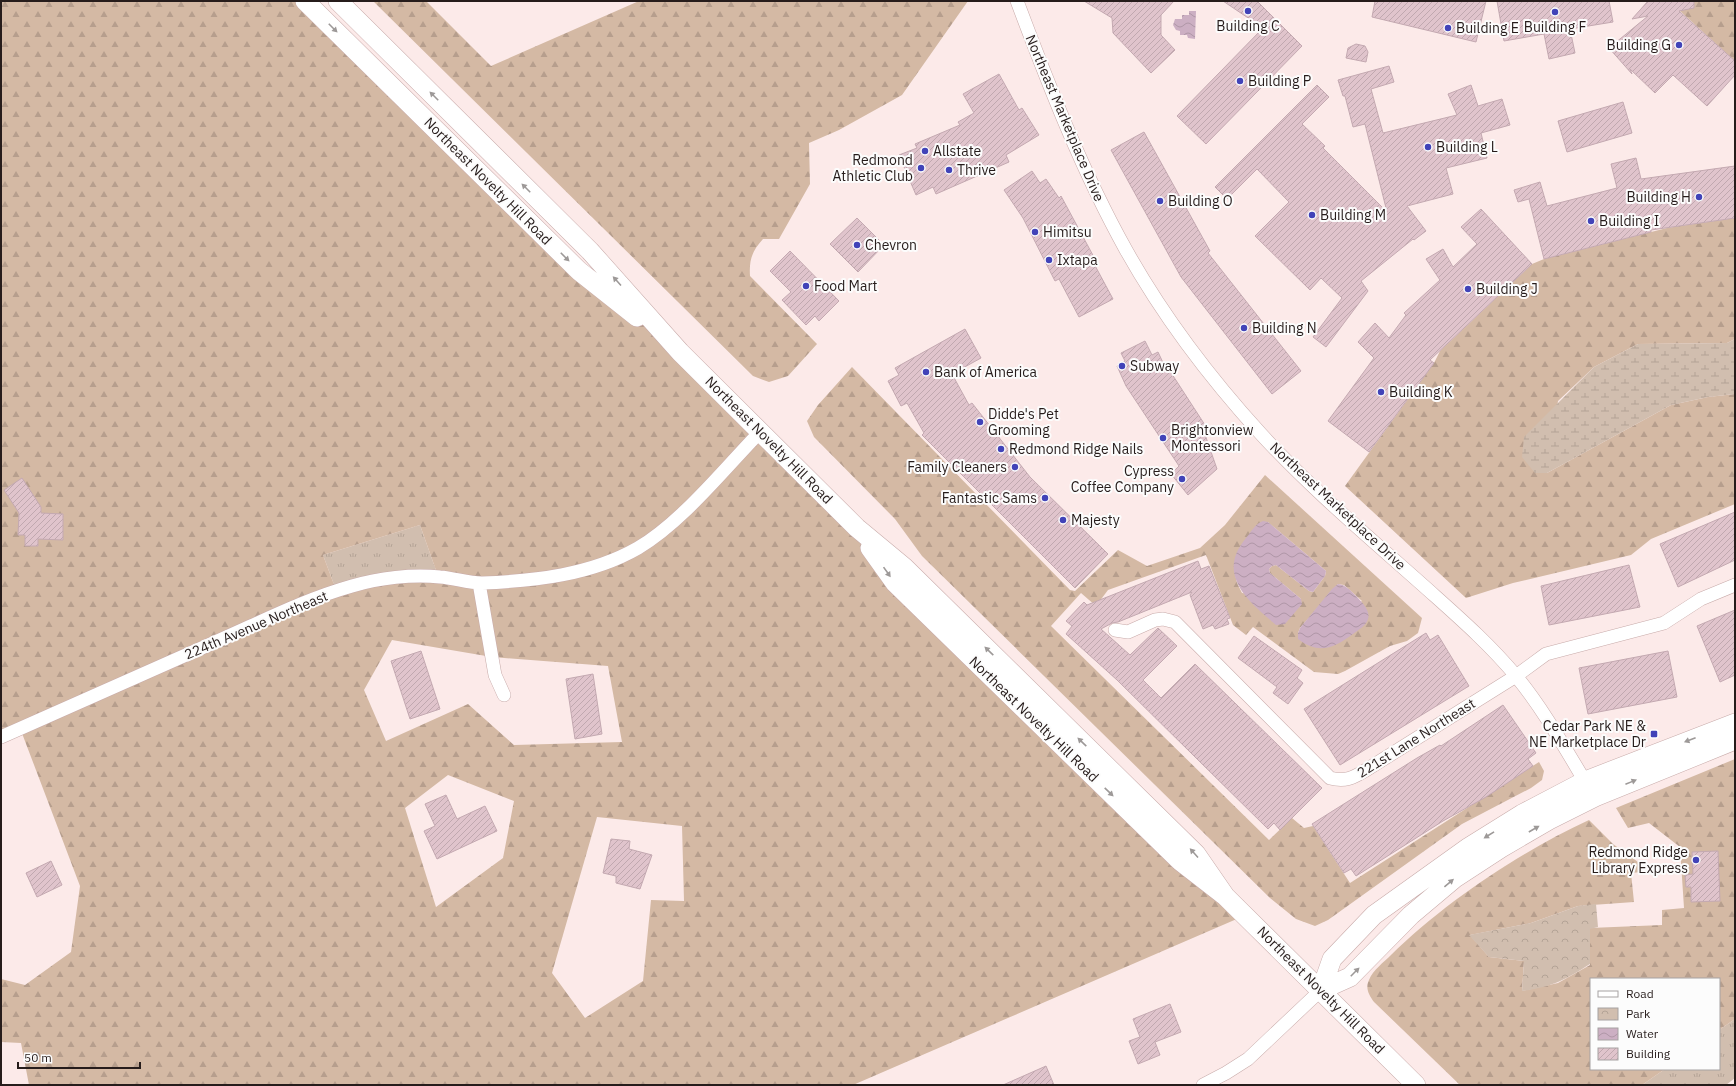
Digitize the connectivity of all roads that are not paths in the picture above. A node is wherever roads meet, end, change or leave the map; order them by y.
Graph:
1 (305, 1) edge
2 (338, 1) edge
3 (1016, 1) edge
4 (680, 352) junction
5 (760, 432) junction
6 (479, 583) junction
7 (1735, 585) edge
8 (1115, 630) dead end
9 (1516, 676) junction
10 (504, 695) dead end
11 (1735, 723) edge
12 (1, 736) edge
13 (1735, 740) edge
14 (1590, 789) junction
15 (1321, 990) junction
16 (1203, 1085) edge
17 (1416, 1085) edge

1 -> 4 main road, Northeast Novelty Hill Road
4 -> 2 main road, Northeast Novelty Hill Road
3 - 9 street, Northeast Marketplace Drive
4 - 5 main road, Northeast Novelty Hill Road
5 - 6 street, 224th Avenue Northeast
5 - 15 main road, Northeast Novelty Hill Road
6 - 10 street
6 - 12 street, 224th Avenue Northeast
7 - 9 street, 221st Lane Northeast
8 - 9 street, 221st Lane Northeast
9 - 14 street, Northeast Marketplace Drive
11 -> 14 main road
14 -> 13 main road
15 -> 14 main road
14 -> 15 main road
15 - 16 street
15 - 17 main road, Northeast Novelty Hill Road

